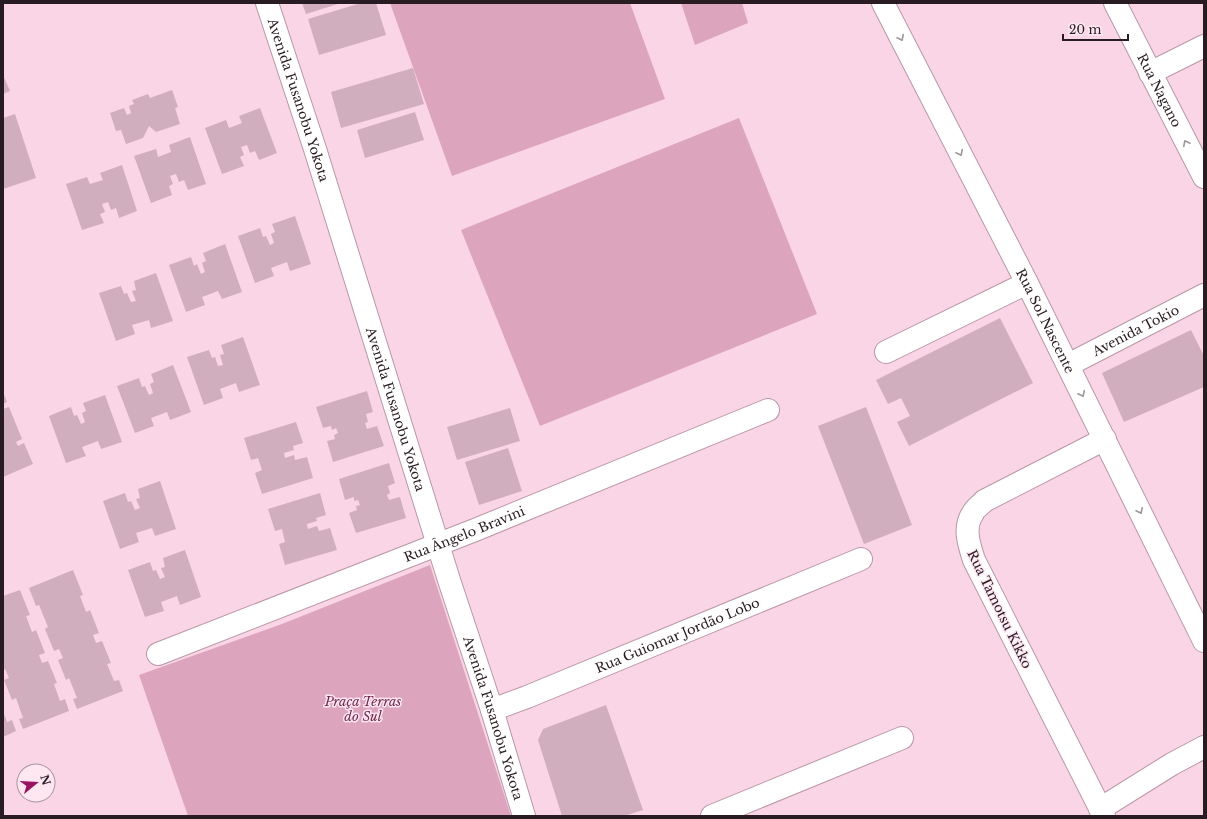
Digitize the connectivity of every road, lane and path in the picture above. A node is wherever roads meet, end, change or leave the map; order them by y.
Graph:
1 (267, 3) edge
2 (883, 3) edge
3 (1115, 3) edge
4 (1204, 46) edge
5 (1150, 73) junction
6 (1204, 177) edge
7 (1027, 283) junction
8 (1204, 295) edge
9 (886, 352) dead end
10 (1068, 365) junction
11 (768, 410) dead end
12 (1105, 440) junction
13 (438, 544) junction
14 (861, 559) dead end
15 (1204, 641) edge
16 (158, 654) dead end
17 (492, 710) junction
18 (902, 738) dead end
19 (1204, 747) edge
20 (1102, 812) edge
21 (524, 816) edge
22 (712, 816) edge

1 - 13 street, Avenida Fusanobu Yokota
2 -> 7 street, Rua Sol Nascente
3 - 5 street, Rua Nagano
4 - 5 street
6 -> 5 street, Rua Nagano
7 - 9 street
7 - 10 street, Rua Sol Nascente
8 - 10 street, Avenida Tokio
10 -> 12 street, Rua Sol Nascente
11 - 13 street, Rua Ângelo Bravini
12 -> 15 street, Rua Sol Nascente
12 - 20 street, Rua Tamotsu Kikko
13 - 16 street, Rua Ângelo Bravini
13 - 17 street, Avenida Fusanobu Yokota
14 - 17 street, Rua Guiomar Jordão Lobo
17 - 21 street, Avenida Fusanobu Yokota
18 - 22 street
19 - 20 street

